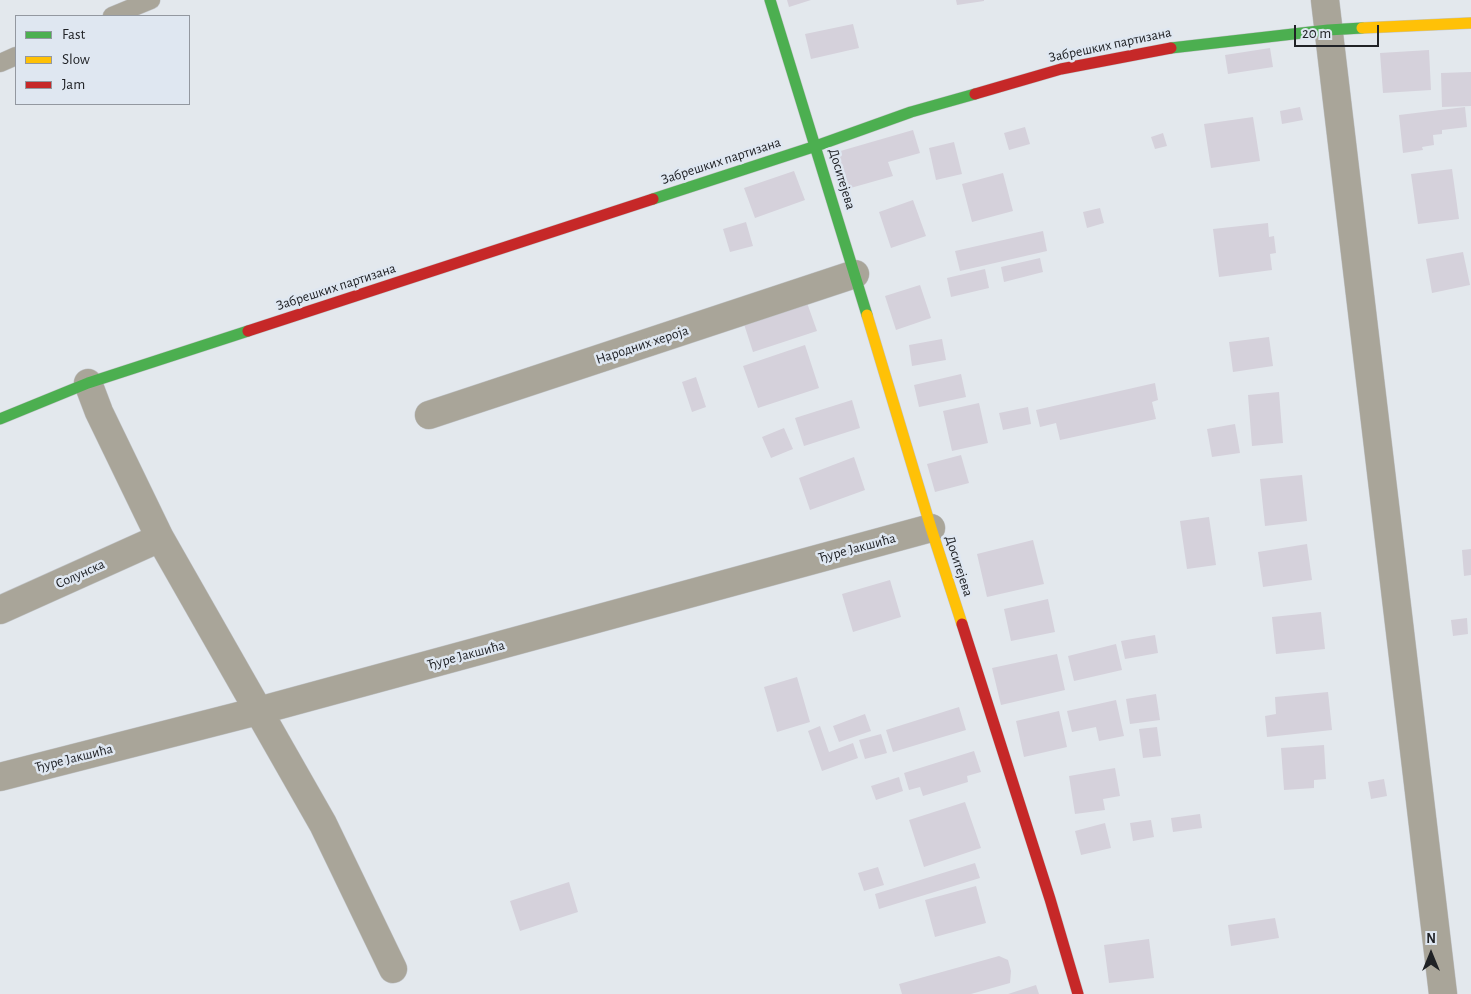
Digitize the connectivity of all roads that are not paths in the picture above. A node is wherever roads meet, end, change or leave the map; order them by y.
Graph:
1 (150, 0) edge
2 (770, 0) edge
3 (1325, 0) edge
4 (114, 15) edge
5 (1471, 23) edge
6 (1328, 30) junction
7 (15, 56) edge
8 (0, 63) edge
9 (816, 146) junction
10 (855, 274) junction
11 (88, 383) junction
12 (429, 416) dead end
13 (0, 419) edge
14 (931, 528) junction
15 (160, 538) junction
16 (0, 610) edge
17 (258, 711) junction
18 (0, 778) edge
19 (393, 969) dead end
20 (1078, 994) edge
21 (1442, 994) edge

1 - 4 lane
2 - 9 street, Доситејева
3 - 6 street
5 - 6 street, Забрешких партизана
6 - 9 street, Забрешких партизана
6 - 21 street
7 - 8 lane
9 - 10 street, Доситејева
9 - 11 street, Забрешких партизана
10 - 12 street, Народних хероја
10 - 14 street, Доситејева
11 - 13 street, Забрешких партизана
11 - 15 street
14 - 17 street, Ђуре Јакшића
14 - 20 street, Доситејева
15 - 16 street, Солунска
15 - 17 street
17 - 18 street, Ђуре Јакшића
17 - 19 street

